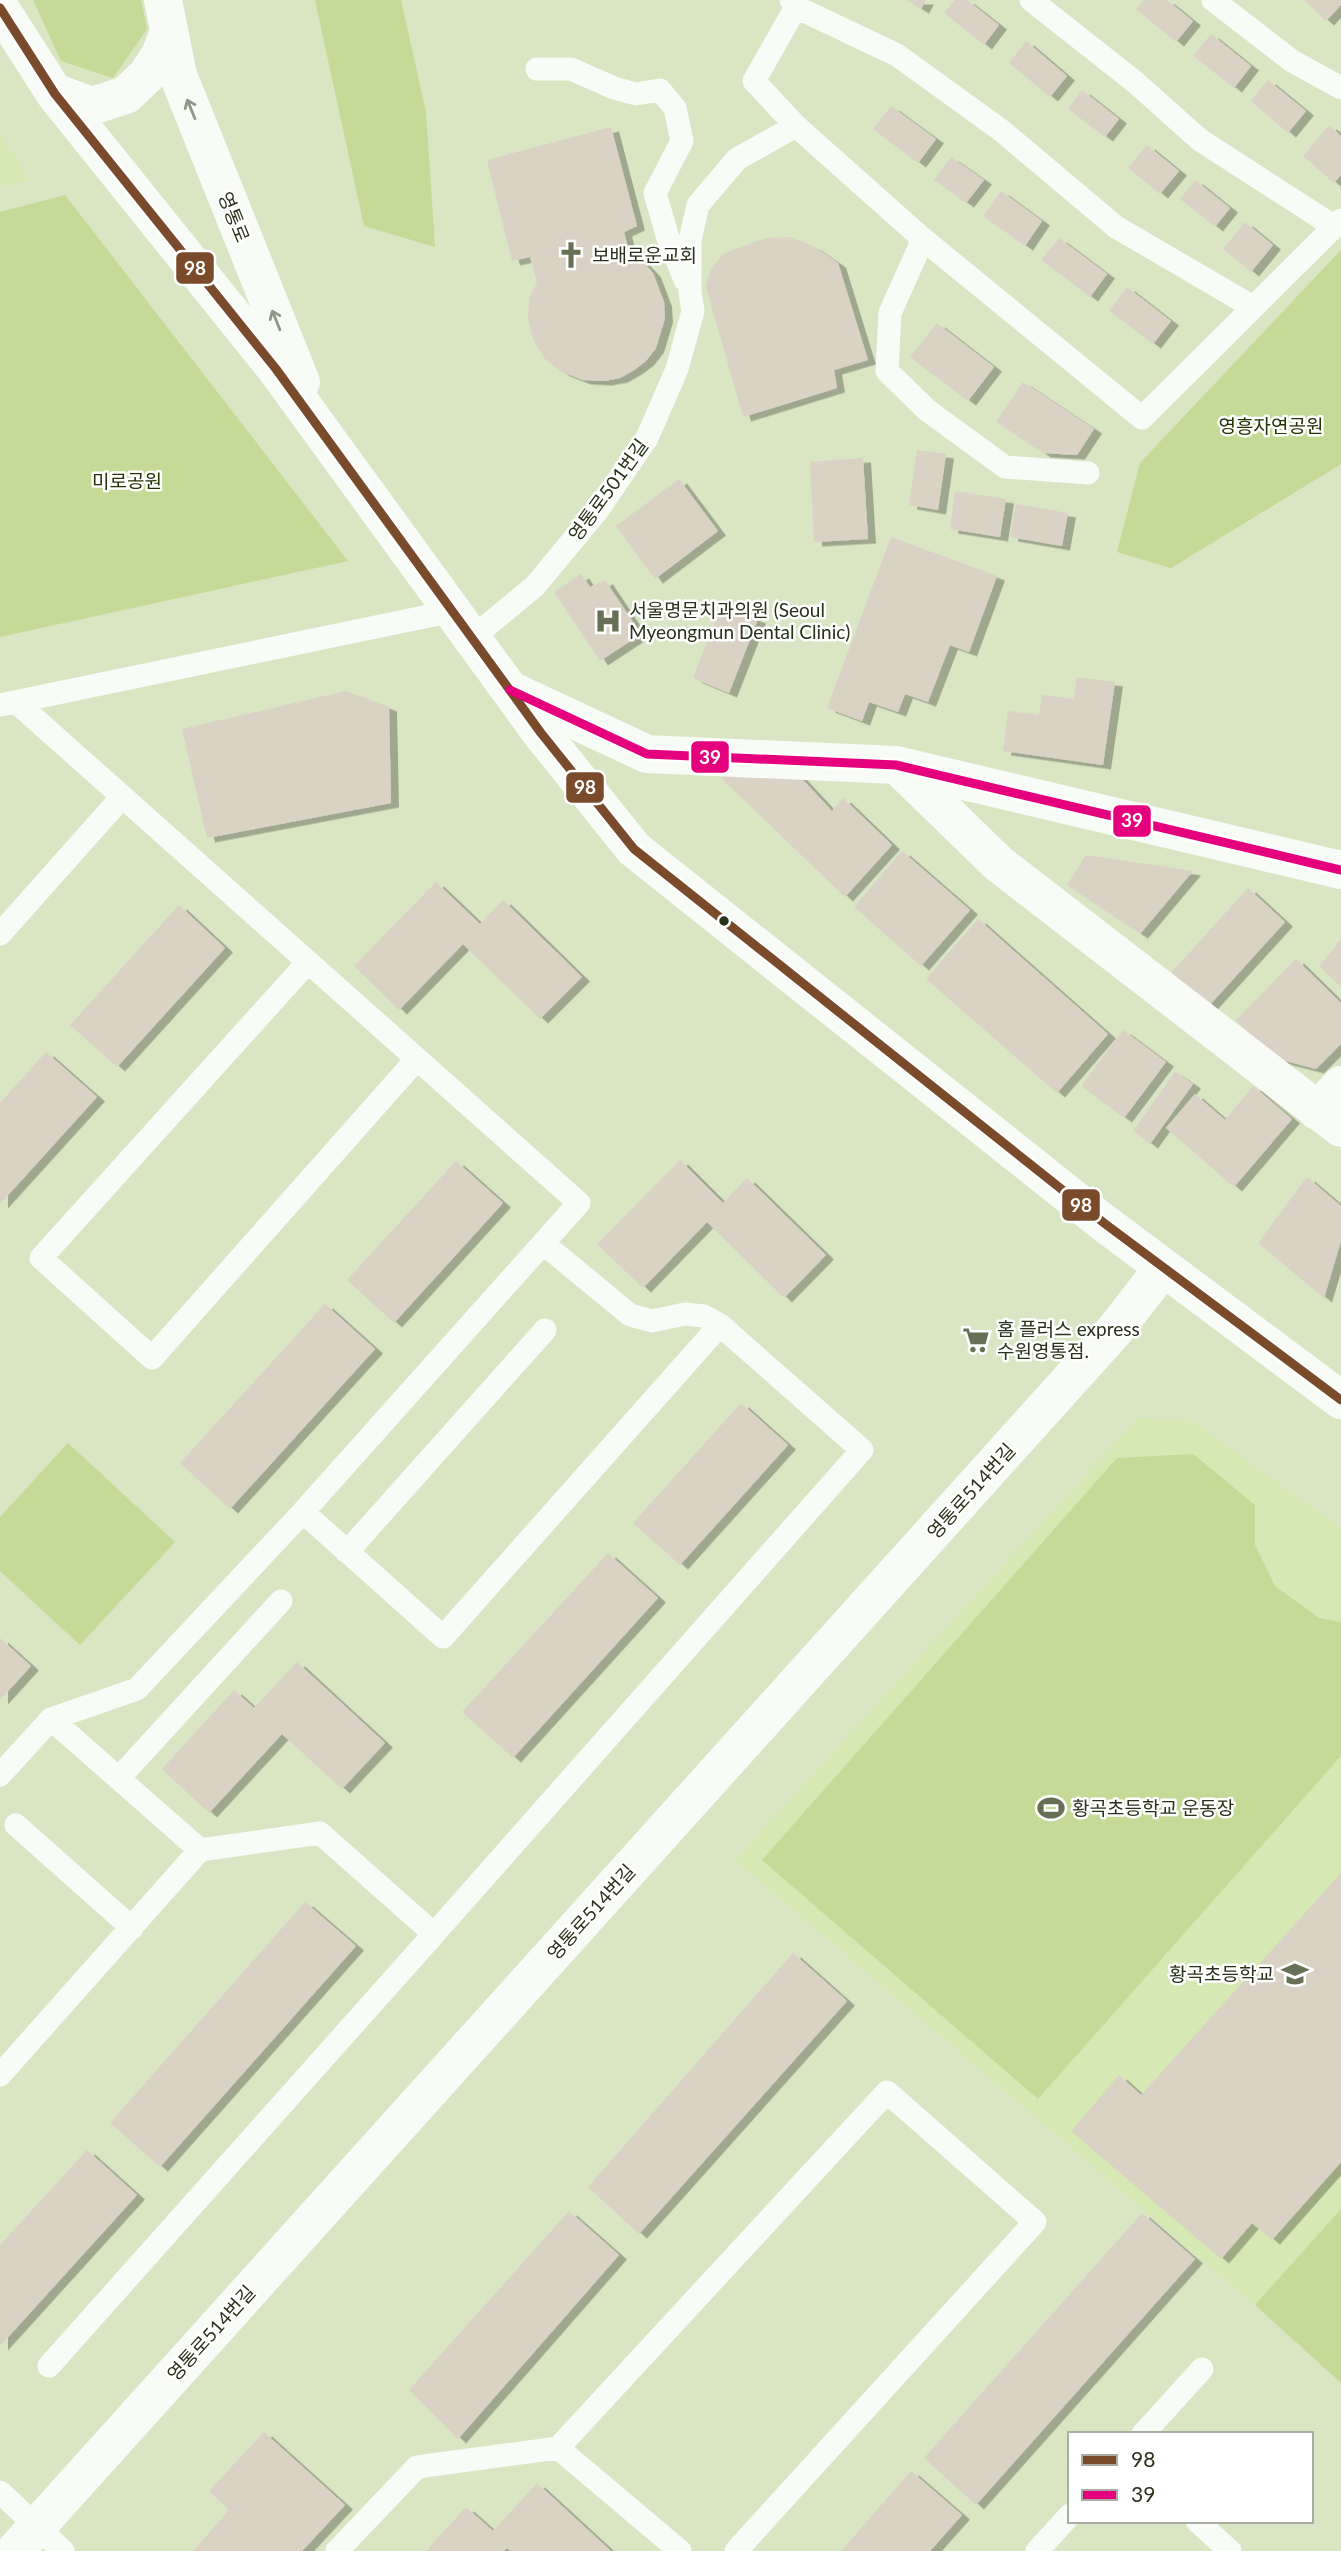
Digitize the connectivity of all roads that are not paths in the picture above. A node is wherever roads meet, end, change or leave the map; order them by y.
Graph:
1 (1031, 0) edge
2 (1213, 0) edge
3 (793, 4) edge
4 (0, 8) edge
5 (166, 16) edge
6 (537, 69) dead end
7 (1341, 88) edge
8 (54, 92) junction
9 (796, 126) junction
10 (1338, 223) edge
11 (923, 239) junction
12 (690, 293) junction
13 (1253, 307) junction
14 (320, 429) junction
15 (1088, 473) dead end
16 (462, 625) junction
17 (510, 690) junction
18 (8, 704) edge
19 (896, 765) junction
20 (122, 797) junction
21 (1341, 870) edge
22 (0, 934) edge
23 (307, 962) junction
24 (416, 1060) junction
25 (1333, 1108) edge
26 (544, 1244) junction
27 (1163, 1268) junction
28 (720, 1325) junction
29 (545, 1330) dead end
30 (1341, 1400) edge
31 (303, 1512) junction
32 (347, 1552) junction
33 (281, 1601) dead end
34 (51, 1719) junction
35 (0, 1775) edge
36 (119, 1778) junction
37 (16, 1825) dead end
38 (200, 1850) junction
39 (132, 1928) junction
40 (434, 1934) junction
41 (0, 2075) edge
42 (49, 2366) dead end
43 (1202, 2369) dead end
44 (1145, 2432) edge
45 (558, 2448) junction
46 (0, 2491) edge
47 (1068, 2517) edge
48 (1199, 2523) edge
49 (38, 2543) edge
50 (337, 2551) edge
51 (680, 2551) edge
52 (736, 2551) edge
53 (1037, 2551) edge
54 (1230, 2551) edge

1 - 10 lane
2 - 7 lane
3 - 9 lane
3 - 13 lane
4 - 8 street, 영통로
5 - 8 street
14 -> 5 street, 영통로
6 - 12 lane
8 - 14 street, 영통로
9 - 11 lane
9 - 12 lane, 영통로501번길
10 - 13 lane
11 - 13 lane
11 - 15 lane
12 - 16 lane, 영통로501번길
14 - 16 street, 영통로
16 - 17 street, 영통로
16 - 18 lane
17 - 19 street
17 - 27 street, 영통로
18 - 20 lane
19 - 21 street
19 - 25 street
20 - 22 lane
20 - 23 lane
23 - 24 lane
23 - 24 lane
24 - 26 lane
26 - 28 lane
26 - 31 lane
27 - 30 street, 영통로
27 - 49 street, 영통로514번길
28 - 32 lane
28 - 40 lane
29 - 32 lane
31 - 32 lane
31 - 34 lane
33 - 36 lane
34 - 35 lane
34 - 36 lane
36 - 38 lane
37 - 39 lane
38 - 39 lane
38 - 40 lane
39 - 41 lane
40 - 42 lane
43 - 44 lane
45 - 50 lane
45 - 51 lane
45 - 52 lane
46 - 49 lane
47 - 53 lane
48 - 54 lane

